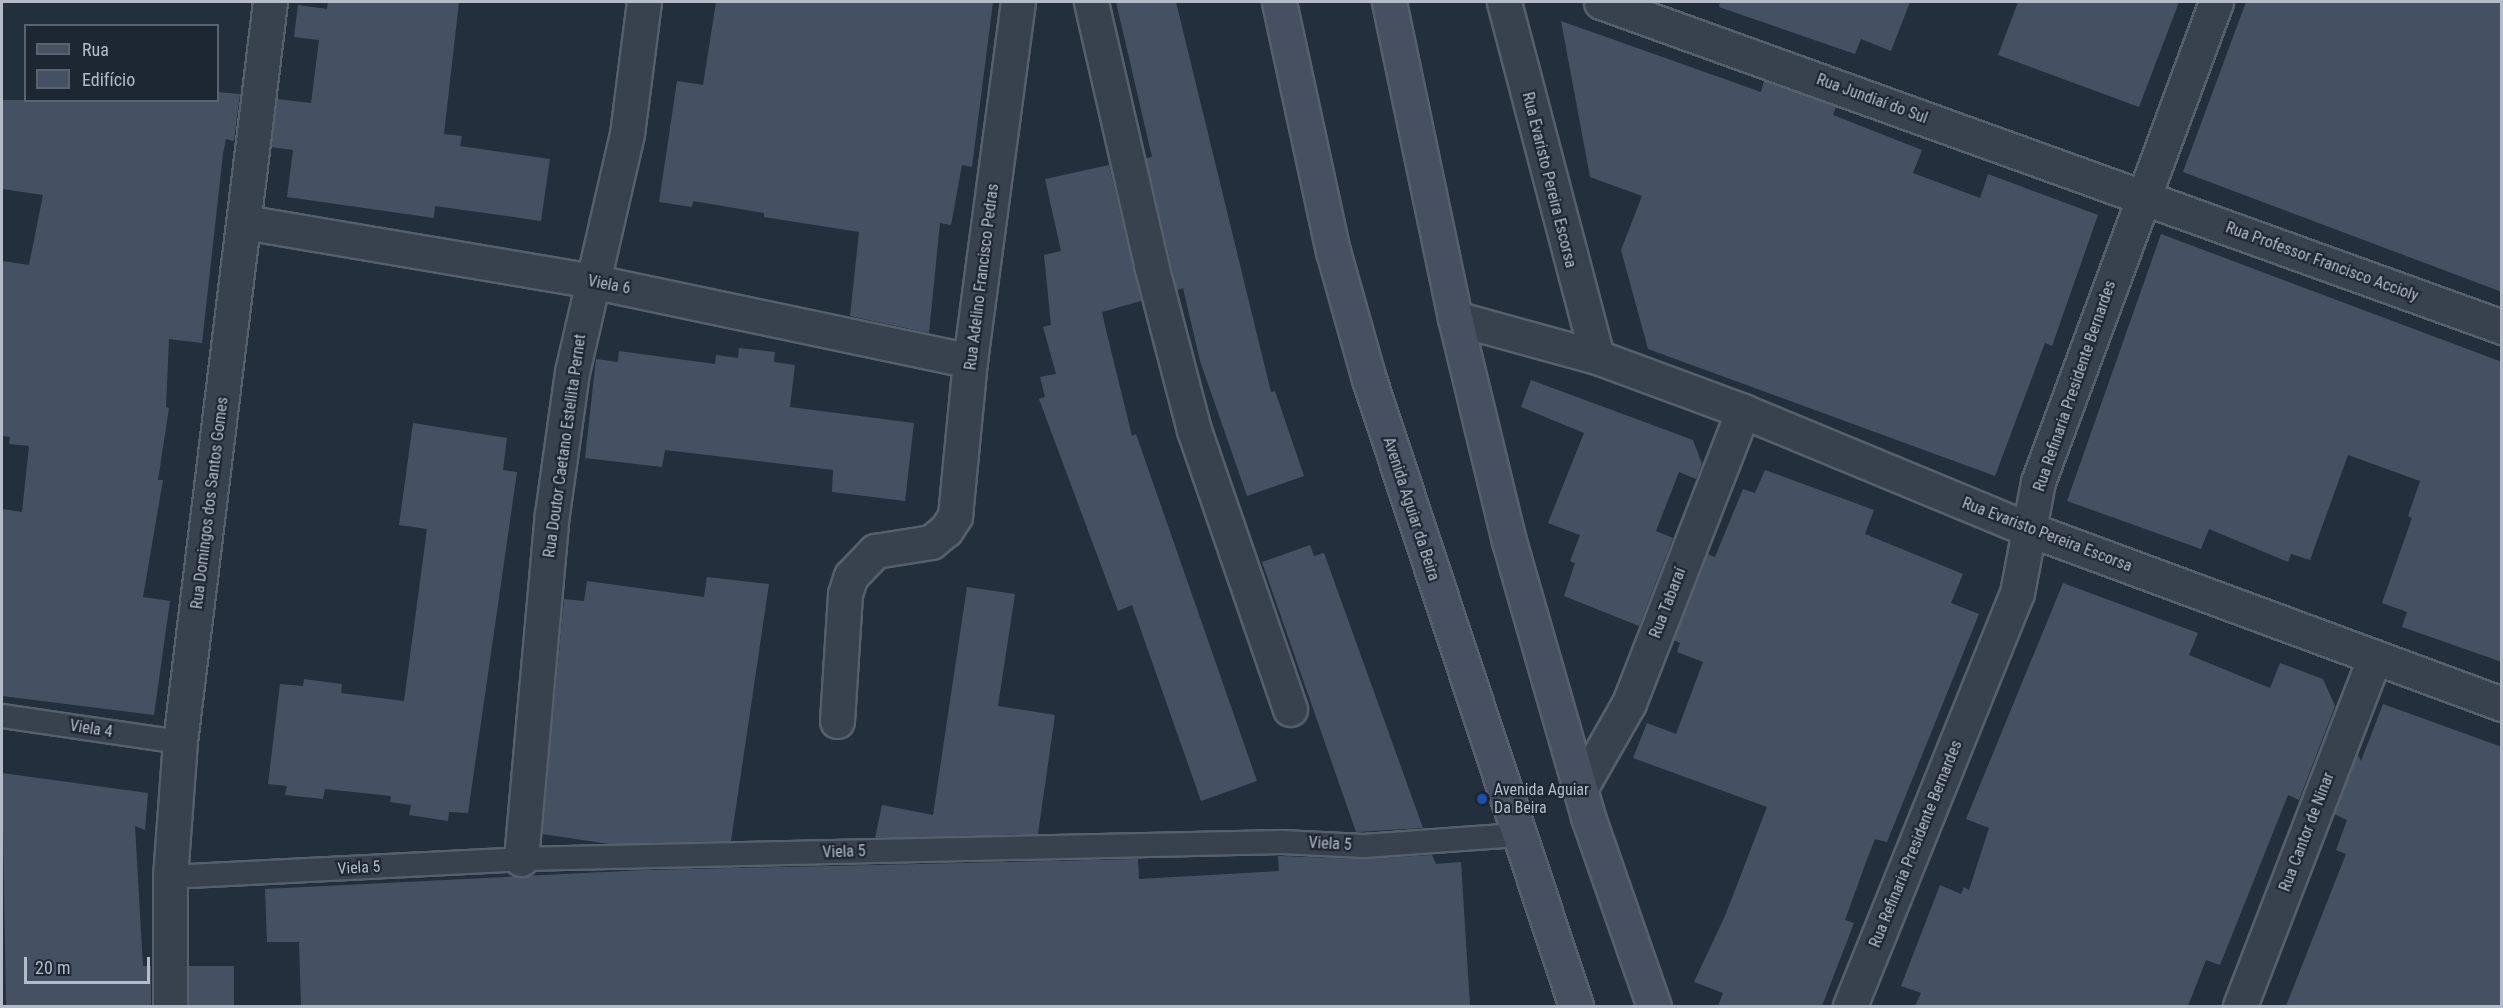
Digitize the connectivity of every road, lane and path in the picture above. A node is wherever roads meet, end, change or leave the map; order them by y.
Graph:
1 (270, 2) edge
2 (644, 2) edge
3 (1018, 2) edge
4 (1091, 2) edge
5 (1279, 2) edge
6 (1389, 2) edge
7 (1504, 2) edge
8 (1601, 2) edge
9 (2216, 2) edge
10 (2143, 196) junction
11 (244, 222) junction
12 (591, 281) junction
13 (1455, 318) junction
14 (2502, 327) edge
15 (1597, 357) junction
16 (970, 361) junction
17 (1743, 411) junction
18 (2031, 530) junction
19 (2374, 658) junction
20 (2502, 704) edge
21 (1290, 709) dead end
22 (2, 716) edge
23 (837, 721) dead end
24 (180, 742) junction
25 (1580, 789) junction
26 (1518, 835) junction
27 (521, 859) junction
28 (170, 877) junction
29 (170, 1006) edge
30 (1576, 1006) edge
31 (1654, 1006) edge
32 (1850, 1006) edge
33 (2240, 1006) edge

1 - 11 street, Rua Domingos dos Santos Gomes
2 - 12 street, Rua Doutor Caetano Estellita Pernet
3 - 16 street, Rua Adelino Francisco Pedras
4 - 21 street
5 - 26 main road, Avenida Aguiar da Beira
6 - 13 main road
7 - 15 street, Rua Evaristo Pereira Escorsa
8 - 10 street, Rua Jundiaí do Sul
9 - 10 street, Rua Refinaria Presidente Bernardes
10 - 14 street, Rua Professor Francisco Accioly
10 - 18 street, Rua Refinaria Presidente Bernardes
11 - 12 street, Viela 6
11 - 24 street, Rua Domingos dos Santos Gomes
12 - 16 street, Viela 6
12 - 27 street, Rua Doutor Caetano Estellita Pernet
13 - 15 street, Rua Evaristo Pereira Escorsa
13 - 25 main road
15 - 17 street, Rua Evaristo Pereira Escorsa
16 - 23 street, Rua Adelino Francisco Pedras
17 - 18 street, Rua Evaristo Pereira Escorsa
17 - 25 street, Rua Tabaraí
18 - 19 street, Rua Evaristo Pereira Escorsa
18 - 32 street, Rua Refinaria Presidente Bernardes
19 - 20 street, Rua Evaristo Pereira Escorsa
19 - 33 street, Rua Cantor de Ninar
22 - 24 lane, Viela 4
24 - 28 street, Rua Domingos dos Santos Gomes
25 - 31 main road
26 - 27 lane, Viela 5
26 - 30 main road, Avenida Aguiar da Beira
27 - 28 lane, Viela 5
28 - 29 street, Rua Domingos dos Santos Gomes

